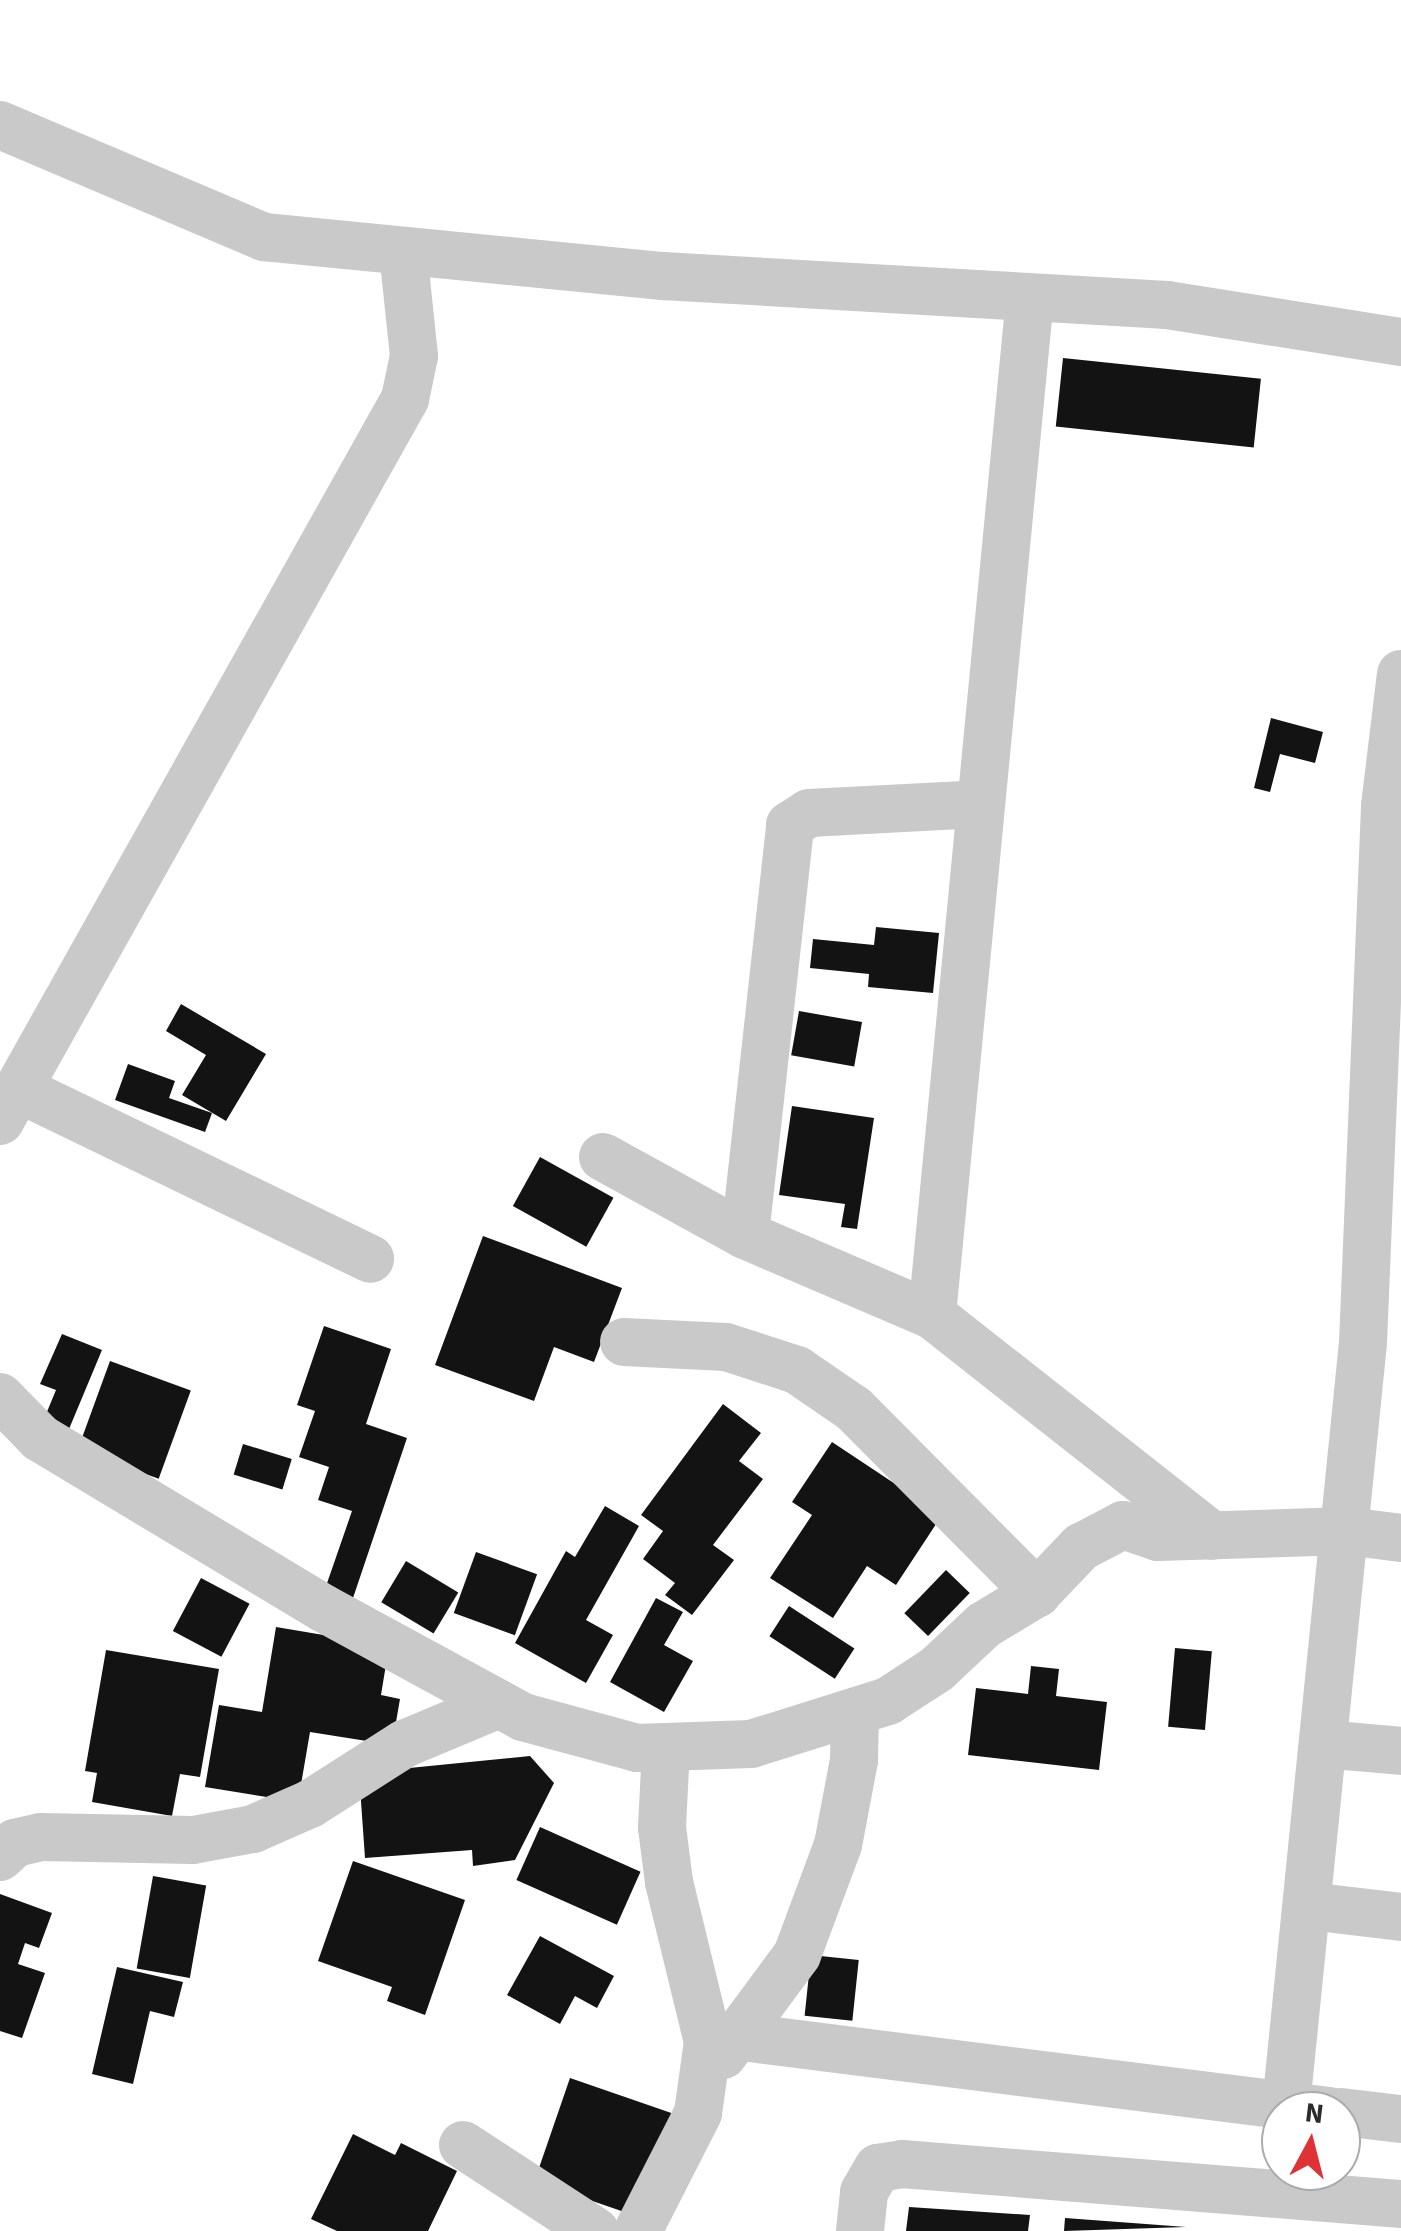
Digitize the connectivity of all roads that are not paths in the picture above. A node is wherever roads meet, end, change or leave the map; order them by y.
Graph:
1 (0, 125) edge
2 (404, 252) junction
3 (1030, 298) junction
4 (1401, 342) edge
5 (1401, 674) edge
6 (979, 804) junction
7 (10, 1105) edge
8 (603, 1157) dead end
9 (745, 1235) junction
10 (370, 1259) dead end
11 (932, 1315) junction
12 (624, 1342) dead end
13 (1382, 1346) edge
14 (1, 1399) edge
15 (1347, 1531) junction
16 (1213, 1536) junction
17 (1401, 1538) edge
18 (1037, 1593) junction
19 (499, 1704) junction
20 (854, 1714) junction
21 (1324, 1744) junction
22 (666, 1747) junction
23 (1401, 1750) edge
24 (0, 1857) edge
25 (1309, 1906) junction
26 (1401, 1917) edge
27 (742, 2037) junction
28 (706, 2072) junction
29 (1307, 2091) edge
30 (1261, 2103) edge
31 (1361, 2114) edge
32 (1401, 2119) edge
33 (463, 2144) dead end
34 (1401, 2204) edge
35 (594, 2231) edge
36 (638, 2231) edge
37 (860, 2231) edge

1 - 2 street
2 - 3 street
2 - 7 street
3 - 4 street
3 - 6 street
5 - 13 street
6 - 9 street
6 - 11 street
7 - 10 street
8 - 9 street
9 - 11 street
11 - 16 street
12 - 18 street
13 - 15 street
14 - 19 street
15 - 16 street
15 - 17 street
15 - 21 street
16 - 18 street
18 - 20 street
19 - 22 street
19 - 24 street
20 - 22 street
20 - 27 street
21 - 23 street
21 - 25 street
22 - 28 street
25 - 26 street
25 - 29 street
27 - 28 street
27 - 30 street
28 - 36 street
31 - 32 street
33 - 35 street
34 - 37 street

